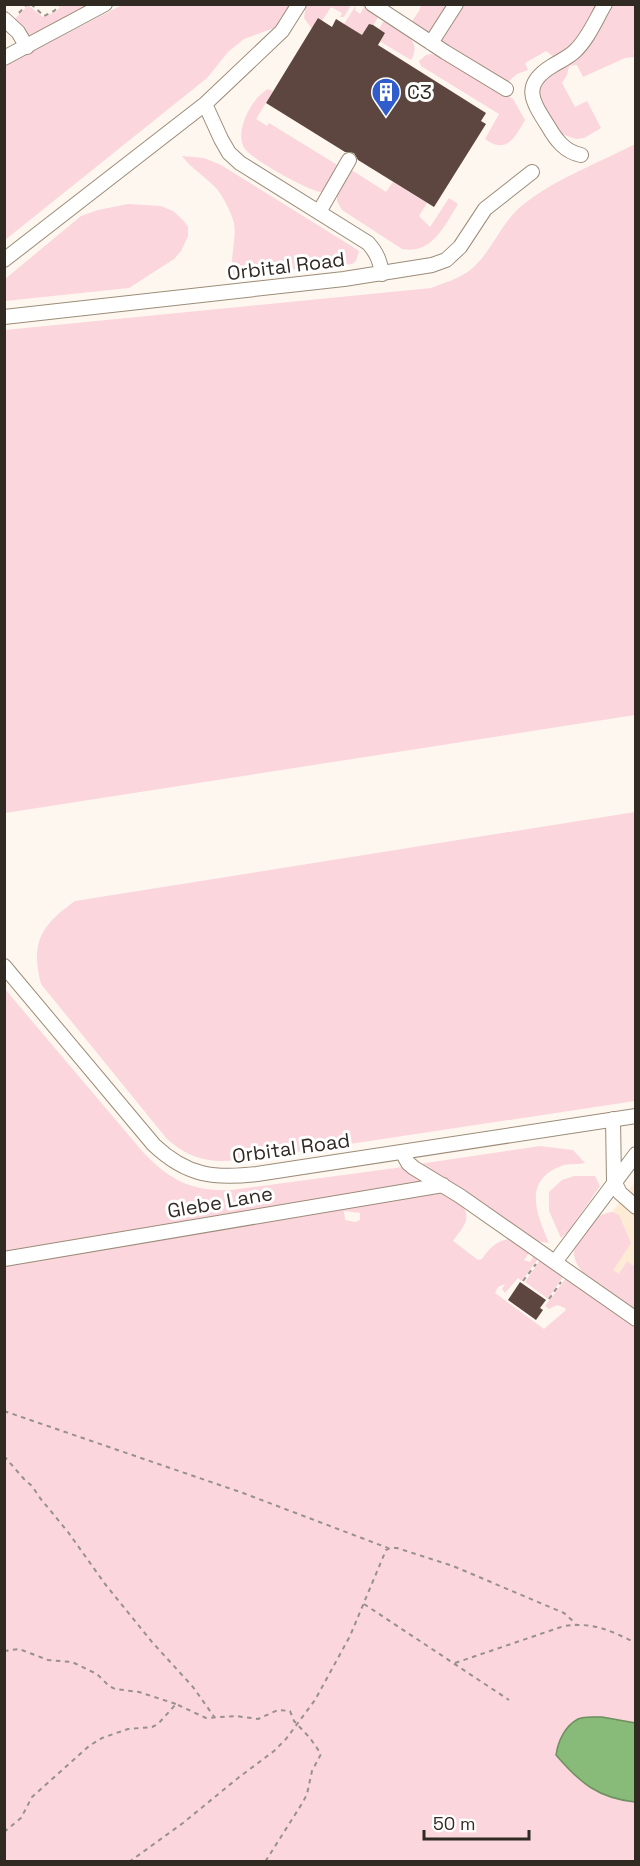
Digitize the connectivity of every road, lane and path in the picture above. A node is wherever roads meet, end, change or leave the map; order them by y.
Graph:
1 (31, 4) edge
2 (61, 4) edge
3 (105, 4) edge
4 (299, 4) edge
5 (372, 4) edge
6 (456, 4) edge
7 (605, 4) edge
8 (4, 20) edge
9 (431, 43) junction
10 (27, 47) junction
11 (4, 58) edge
12 (506, 88) dead end
13 (205, 104) junction
14 (581, 155) dead end
15 (349, 160) dead end
16 (532, 171) dead end
17 (319, 212) junction
18 (4, 260) edge
19 (382, 274) junction
20 (4, 317) edge
21 (4, 966) edge
22 (636, 1116) edge
23 (613, 1119) junction
24 (402, 1152) junction
25 (636, 1154) edge
26 (615, 1182) junction
27 (443, 1185) junction
28 (636, 1207) edge
29 (4, 1258) edge
30 (549, 1258) junction
31 (569, 1272) junction
32 (524, 1281) dead end
33 (549, 1299) dead end
34 (636, 1319) edge
35 (4, 1411) edge
36 (4, 1456) edge
37 (388, 1548) junction
38 (364, 1603) junction
39 (576, 1624) junction
40 (636, 1643) edge
41 (4, 1651) edge
42 (455, 1663) junction
43 (509, 1700) dead end
44 (176, 1704) junction
45 (215, 1718) junction
46 (298, 1725) junction
47 (4, 1832) edge
48 (129, 1862) edge
49 (265, 1862) edge

1 - 2 path
3 - 10 street
4 - 13 street
5 - 9 street
6 - 9 street
7 - 14 street
8 - 10 street
9 - 12 street
10 - 11 street
13 - 17 street
13 - 18 street
15 - 17 street
16 - 19 street, Orbital Road
17 - 19 street
19 - 20 street, Orbital Road
21 - 24 street, Orbital Road
22 - 23 street, Orbital Road
23 - 24 street, Orbital Road
23 - 26 street
24 - 27 street
25 - 26 street
26 - 28 street
26 - 30 street
27 - 29 street, Glebe Lane
27 - 30 street
30 - 31 street
30 - 32 path
31 - 33 path
31 - 34 street
35 - 37 path
36 - 45 path
37 - 38 path
37 - 39 path
38 - 42 path
38 - 46 path
39 - 40 path
39 - 42 path
41 - 44 path
42 - 43 path
44 - 45 path
44 - 47 path
45 - 46 path
46 - 48 path
46 - 49 path

